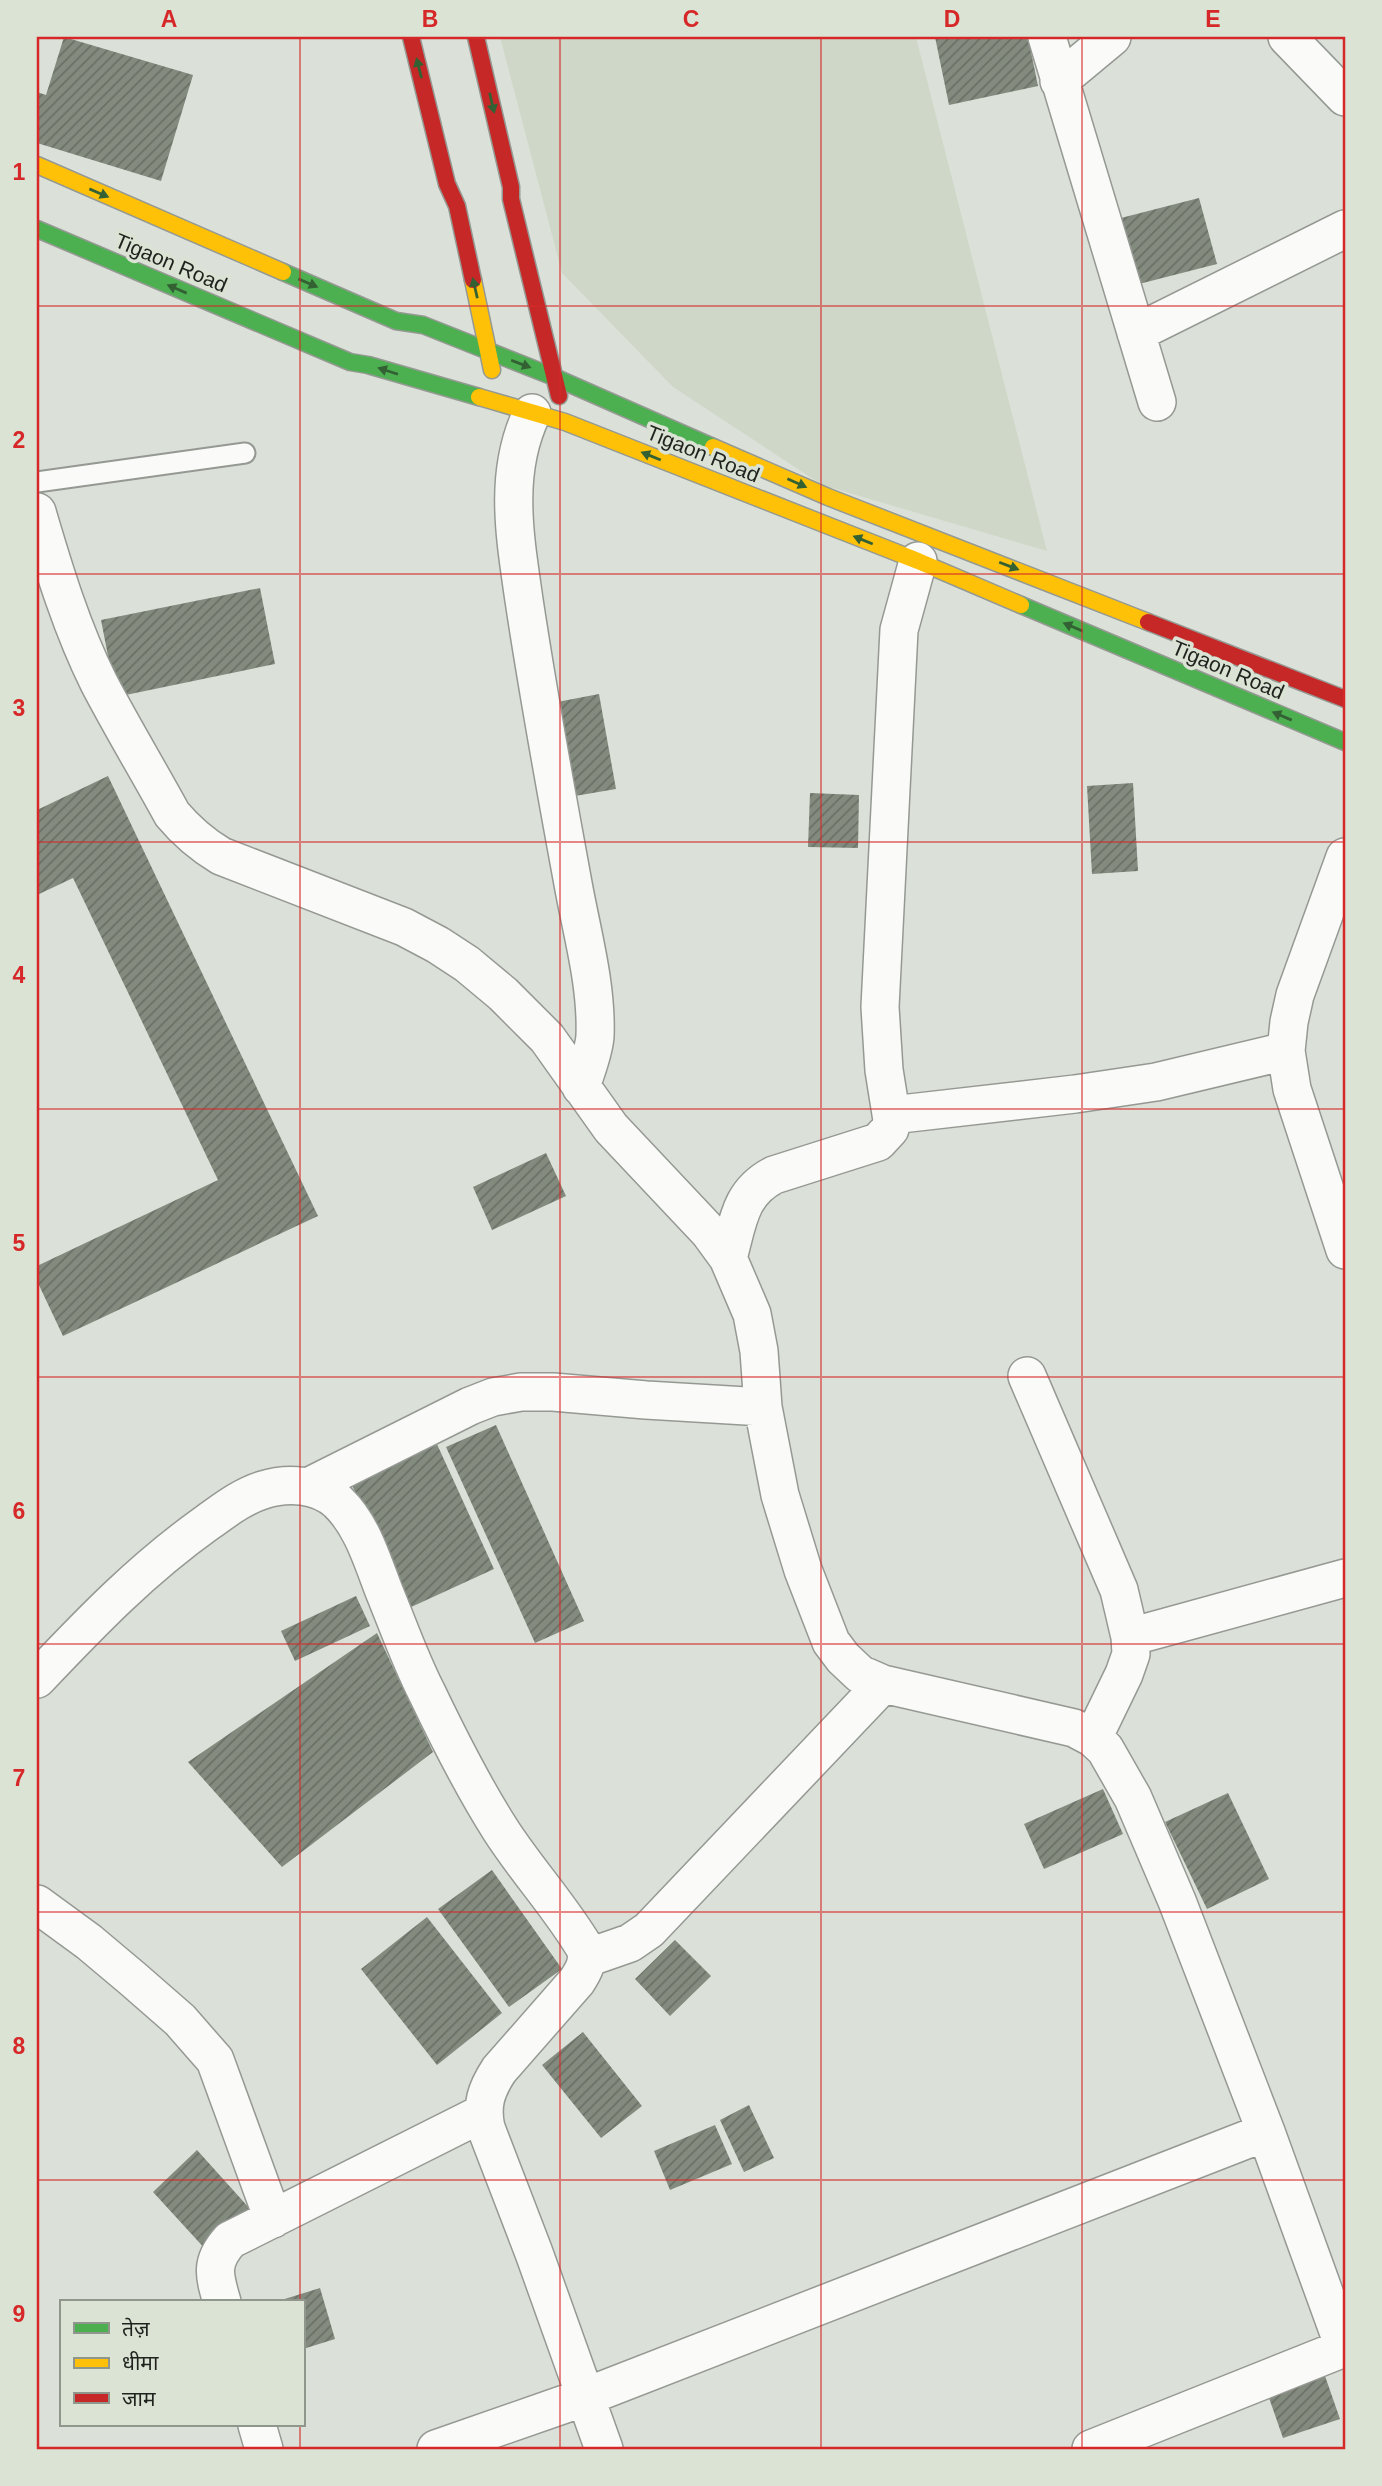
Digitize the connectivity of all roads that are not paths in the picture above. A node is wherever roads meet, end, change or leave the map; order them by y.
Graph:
1 (411, 37) edge
2 (476, 37) edge
3 (1047, 37) edge
4 (1112, 37) edge
5 (1287, 37) edge
6 (1059, 81) junction
7 (1345, 97) edge
8 (37, 166) edge
9 (37, 229) edge
10 (1345, 229) edge
11 (1136, 333) junction
12 (490, 352) junction
13 (554, 377) junction
14 (1157, 402) dead end
15 (497, 403) junction
16 (548, 417) junction
17 (245, 453) dead end
18 (37, 482) edge
19 (37, 512) edge
20 (918, 561) junction
21 (1345, 699) edge
22 (1345, 742) edge
23 (1345, 857) edge
24 (1286, 1051) junction
25 (581, 1087) junction
26 (892, 1115) junction
27 (1345, 1250) edge
28 (728, 1258) junction
29 (1027, 1376) dead end
30 (763, 1407) junction
31 (308, 1486) junction
32 (1345, 1578) edge
33 (1130, 1637) junction
34 (37, 1679) edge
35 (883, 1684) junction
36 (1093, 1738) junction
37 (37, 1904) edge
38 (587, 1958) junction
39 (483, 2113) junction
40 (1266, 2132) junction
41 (273, 2219) junction
42 (221, 2300) edge
43 (1345, 2349) edge
44 (585, 2397) junction
45 (257, 2426) edge
46 (264, 2449) edge
47 (436, 2449) edge
48 (604, 2449) edge
49 (1091, 2449) edge

12 -> 1 street
2 -> 13 street
3 - 6 street
4 - 6 street
5 - 7 street
6 - 11 street
8 -> 12 street, Tigaon Road
15 -> 9 street, Tigaon Road
10 - 11 street
11 - 14 street
12 -> 13 street, Tigaon Road
12 - 15 street
13 - 16 street
13 -> 21 street, Tigaon Road
15 - 16 street, Tigaon Road
20 -> 16 street, Tigaon Road
16 - 25 street
17 - 18 lane
19 - 25 street
22 -> 20 street, Tigaon Road
20 - 26 street
23 - 24 street
24 - 26 street
24 - 27 street
25 - 28 street
26 - 28 street
28 - 30 street
29 - 33 street
30 - 31 street
30 - 35 street
31 - 34 street
31 - 38 street
32 - 33 street
33 - 36 street
35 - 36 street
35 - 38 street
36 - 40 street
37 - 41 street
38 - 39 street
39 - 41 street
39 - 44 street
40 - 43 street
40 - 44 street
41 - 42 street
43 - 49 street
44 - 47 street
44 - 48 street
45 - 46 street

